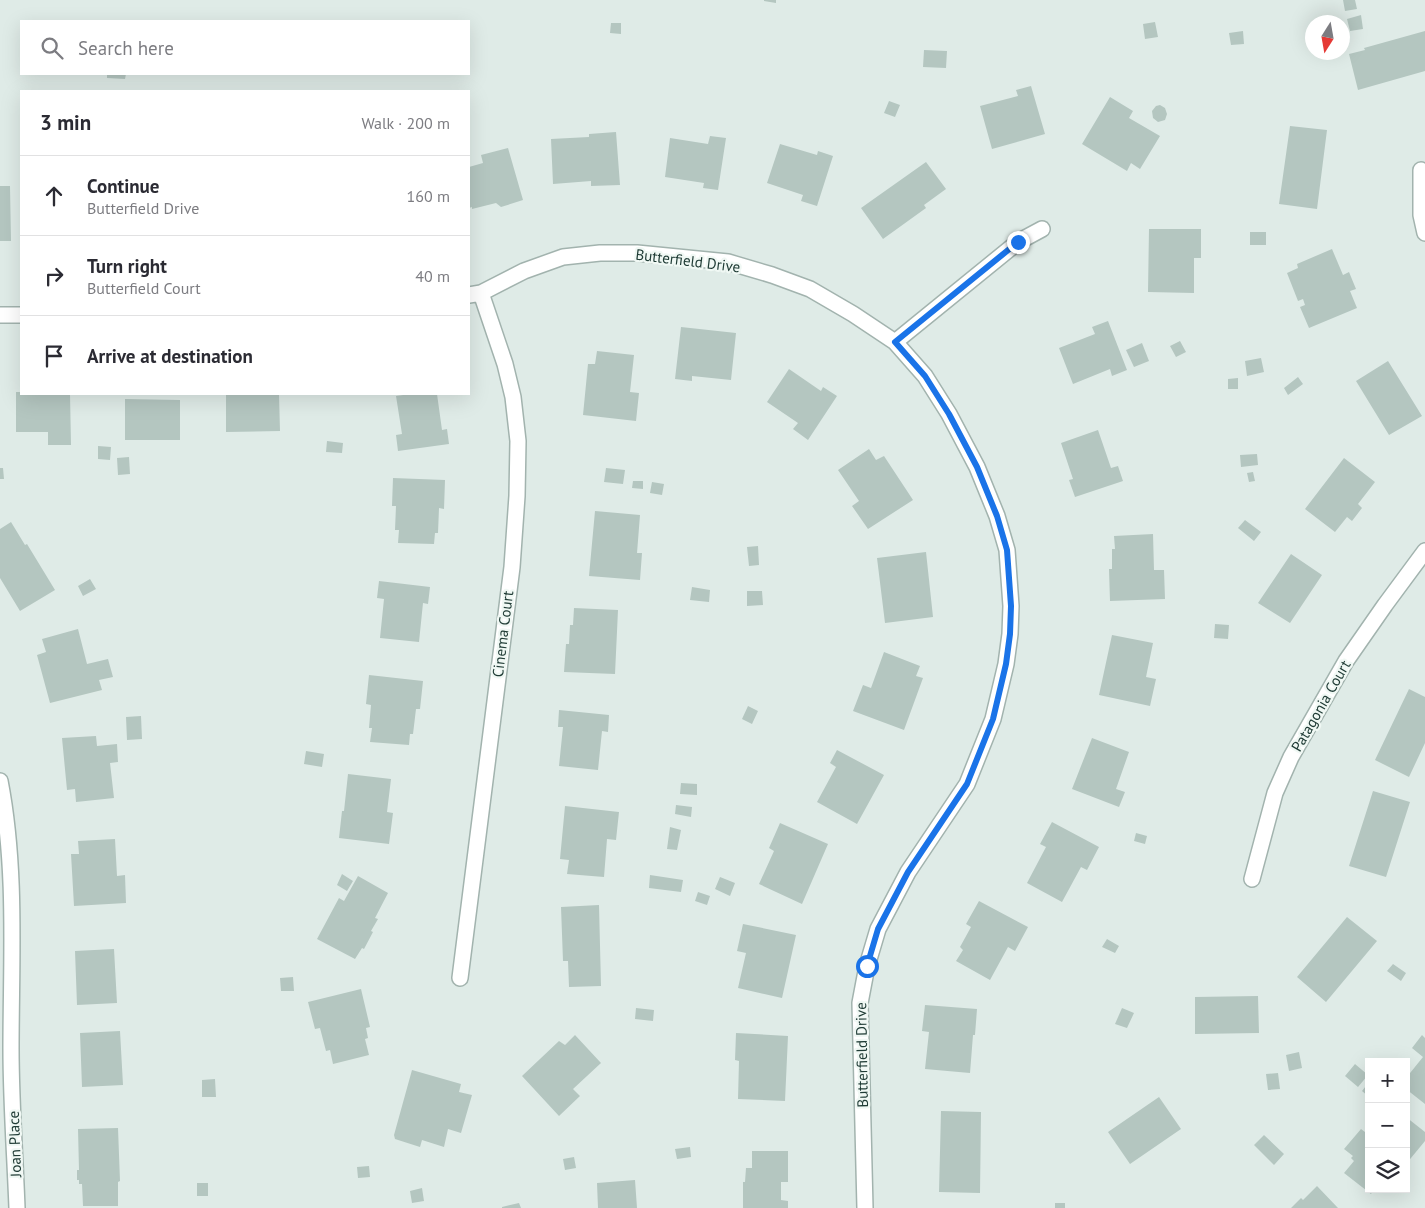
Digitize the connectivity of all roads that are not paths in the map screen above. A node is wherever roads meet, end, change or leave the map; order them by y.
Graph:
1 (1421, 170) dead end
2 (1042, 229) dead end
3 (1425, 233) edge
4 (475, 294) edge
5 (0, 315) edge
6 (20, 315) edge
7 (895, 342) junction
8 (1425, 551) edge
9 (0, 781) edge
10 (1252, 879) dead end
11 (460, 978) dead end
12 (17, 1208) edge
13 (865, 1208) edge

1 - 3 street
2 - 7 street
4 - 7 street, Butterfield Drive
4 - 11 street, Cinema Court
5 - 6 street
7 - 13 street, Butterfield Drive
8 - 10 street, Patagonia Court
9 - 12 street, Joan Place

